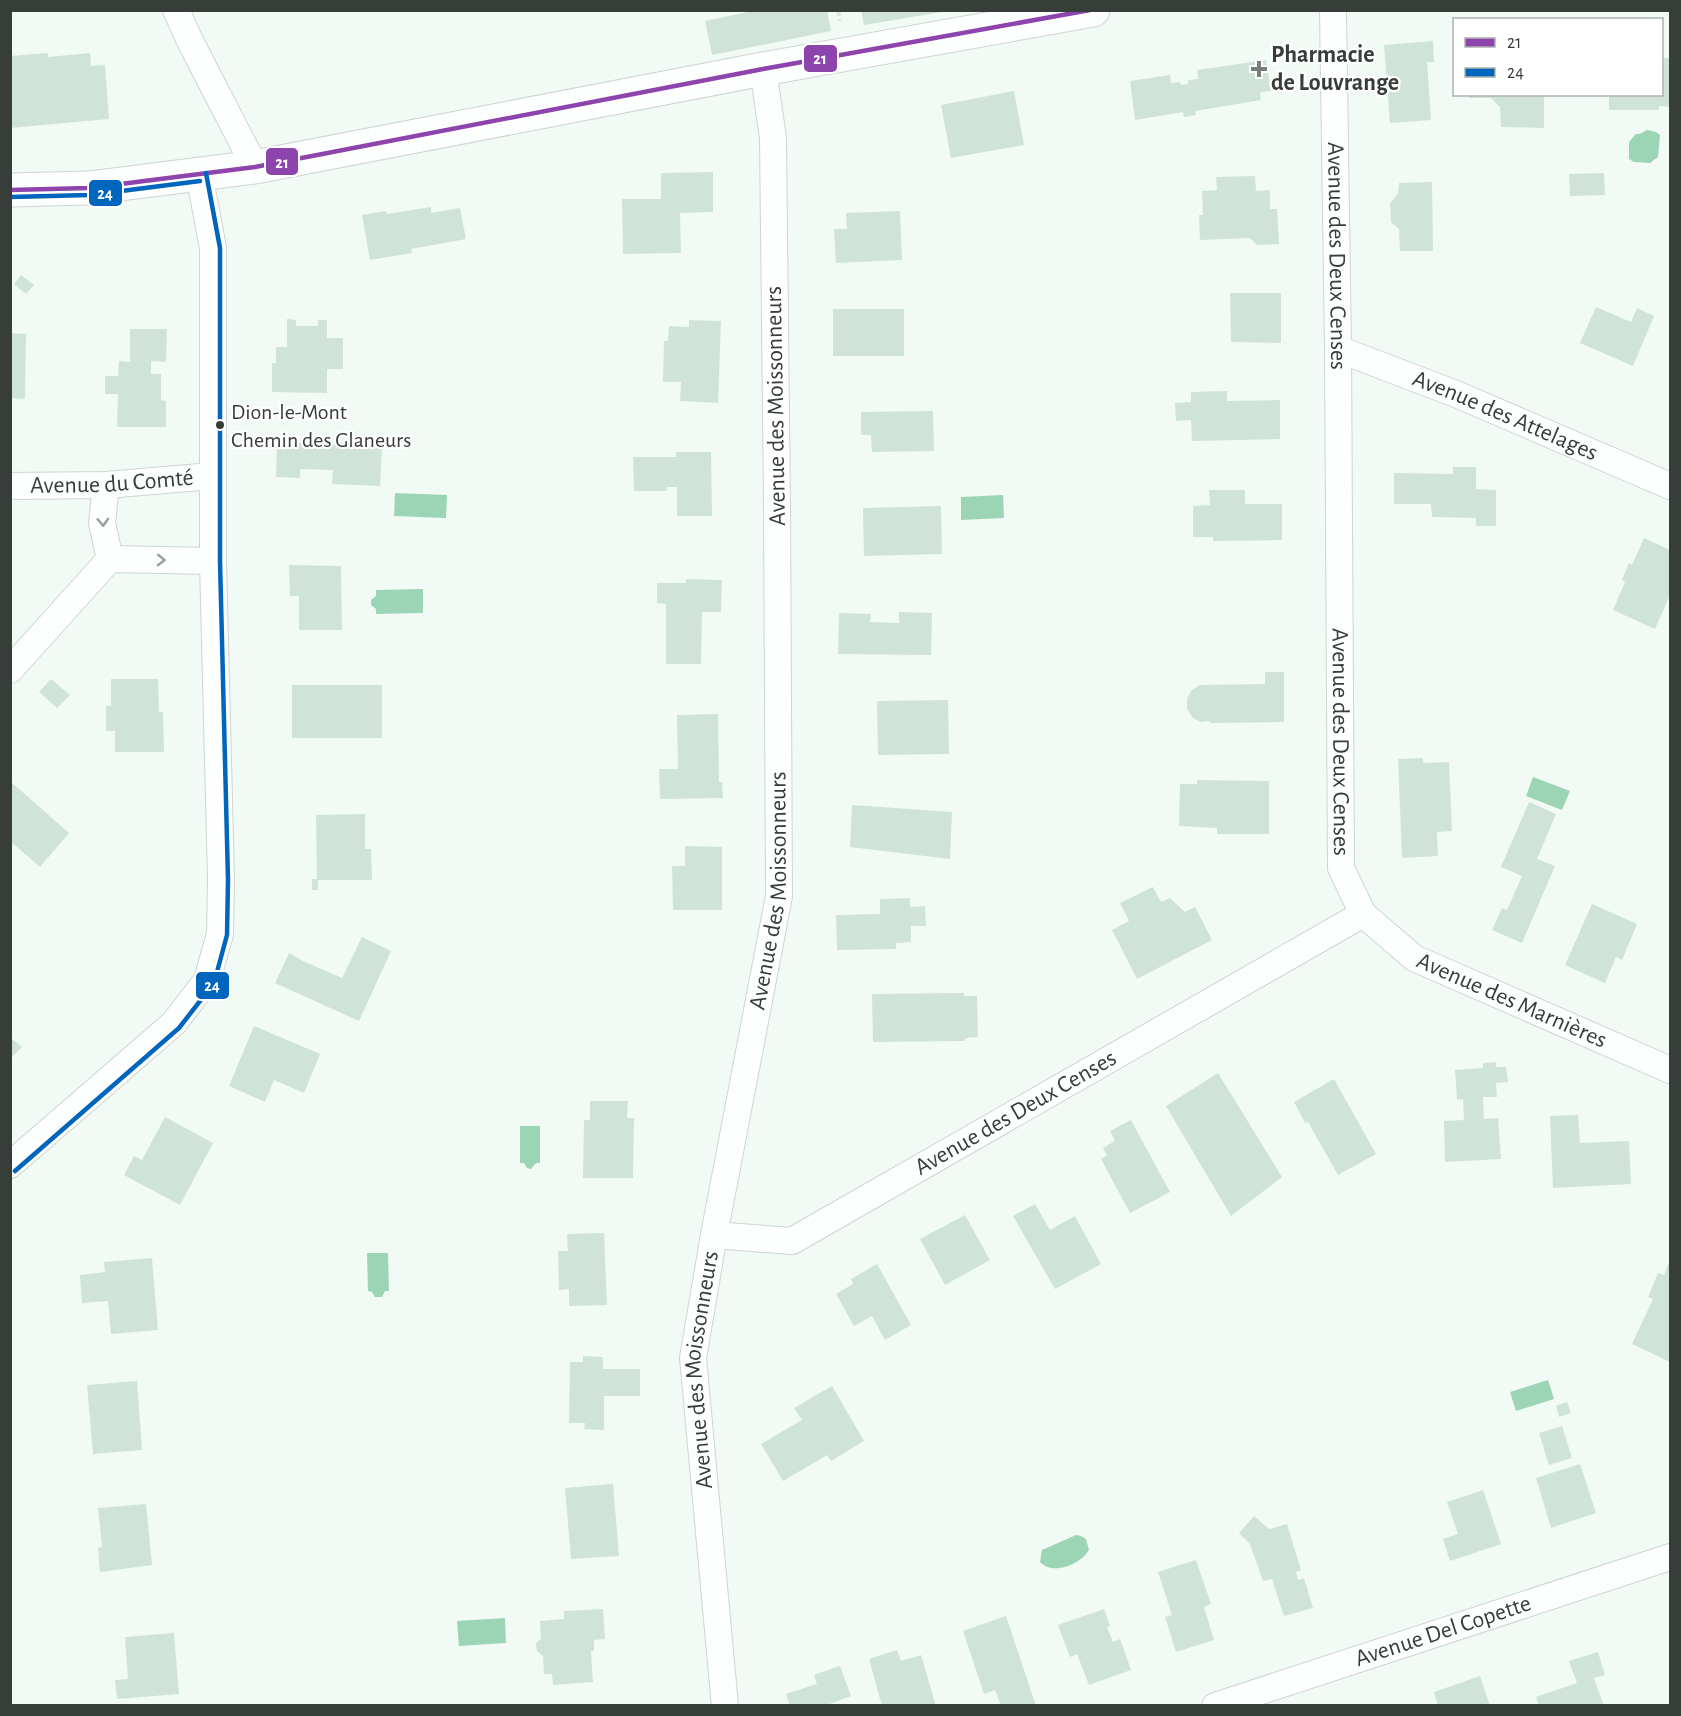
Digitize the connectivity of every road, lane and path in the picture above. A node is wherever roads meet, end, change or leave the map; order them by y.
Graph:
1 (176, 10) edge
2 (1093, 10) edge
3 (1333, 10) edge
4 (763, 69) junction
5 (255, 167) junction
6 (199, 174) junction
7 (10, 190) edge
8 (1338, 349) junction
9 (212, 476) junction
10 (106, 485) junction
11 (10, 486) edge
12 (1671, 486) edge
13 (110, 559) junction
14 (213, 561) junction
15 (10, 670) edge
16 (1363, 914) junction
17 (1671, 1070) edge
18 (10, 1165) edge
19 (714, 1235) junction
20 (1671, 1557) edge
21 (1217, 1705) edge
22 (725, 1706) edge

1 - 5 street
2 - 4 street
3 - 8 street, Avenue des Deux Censes
4 - 5 street
4 - 19 street, Avenue des Moissonneurs
5 - 6 street
6 - 7 street
6 - 9 street
8 - 12 street, Avenue des Attelages
8 - 16 street, Avenue des Deux Censes
9 - 10 street, Avenue du Comté
9 - 14 street
10 - 11 street, Avenue du Comté
10 -> 13 street
13 -> 14 street
13 - 15 street
14 - 18 street
16 - 17 street, Avenue des Marnières
16 - 19 street, Avenue des Deux Censes
19 - 22 street, Avenue des Moissonneurs
20 - 21 street, Avenue Del Copette

